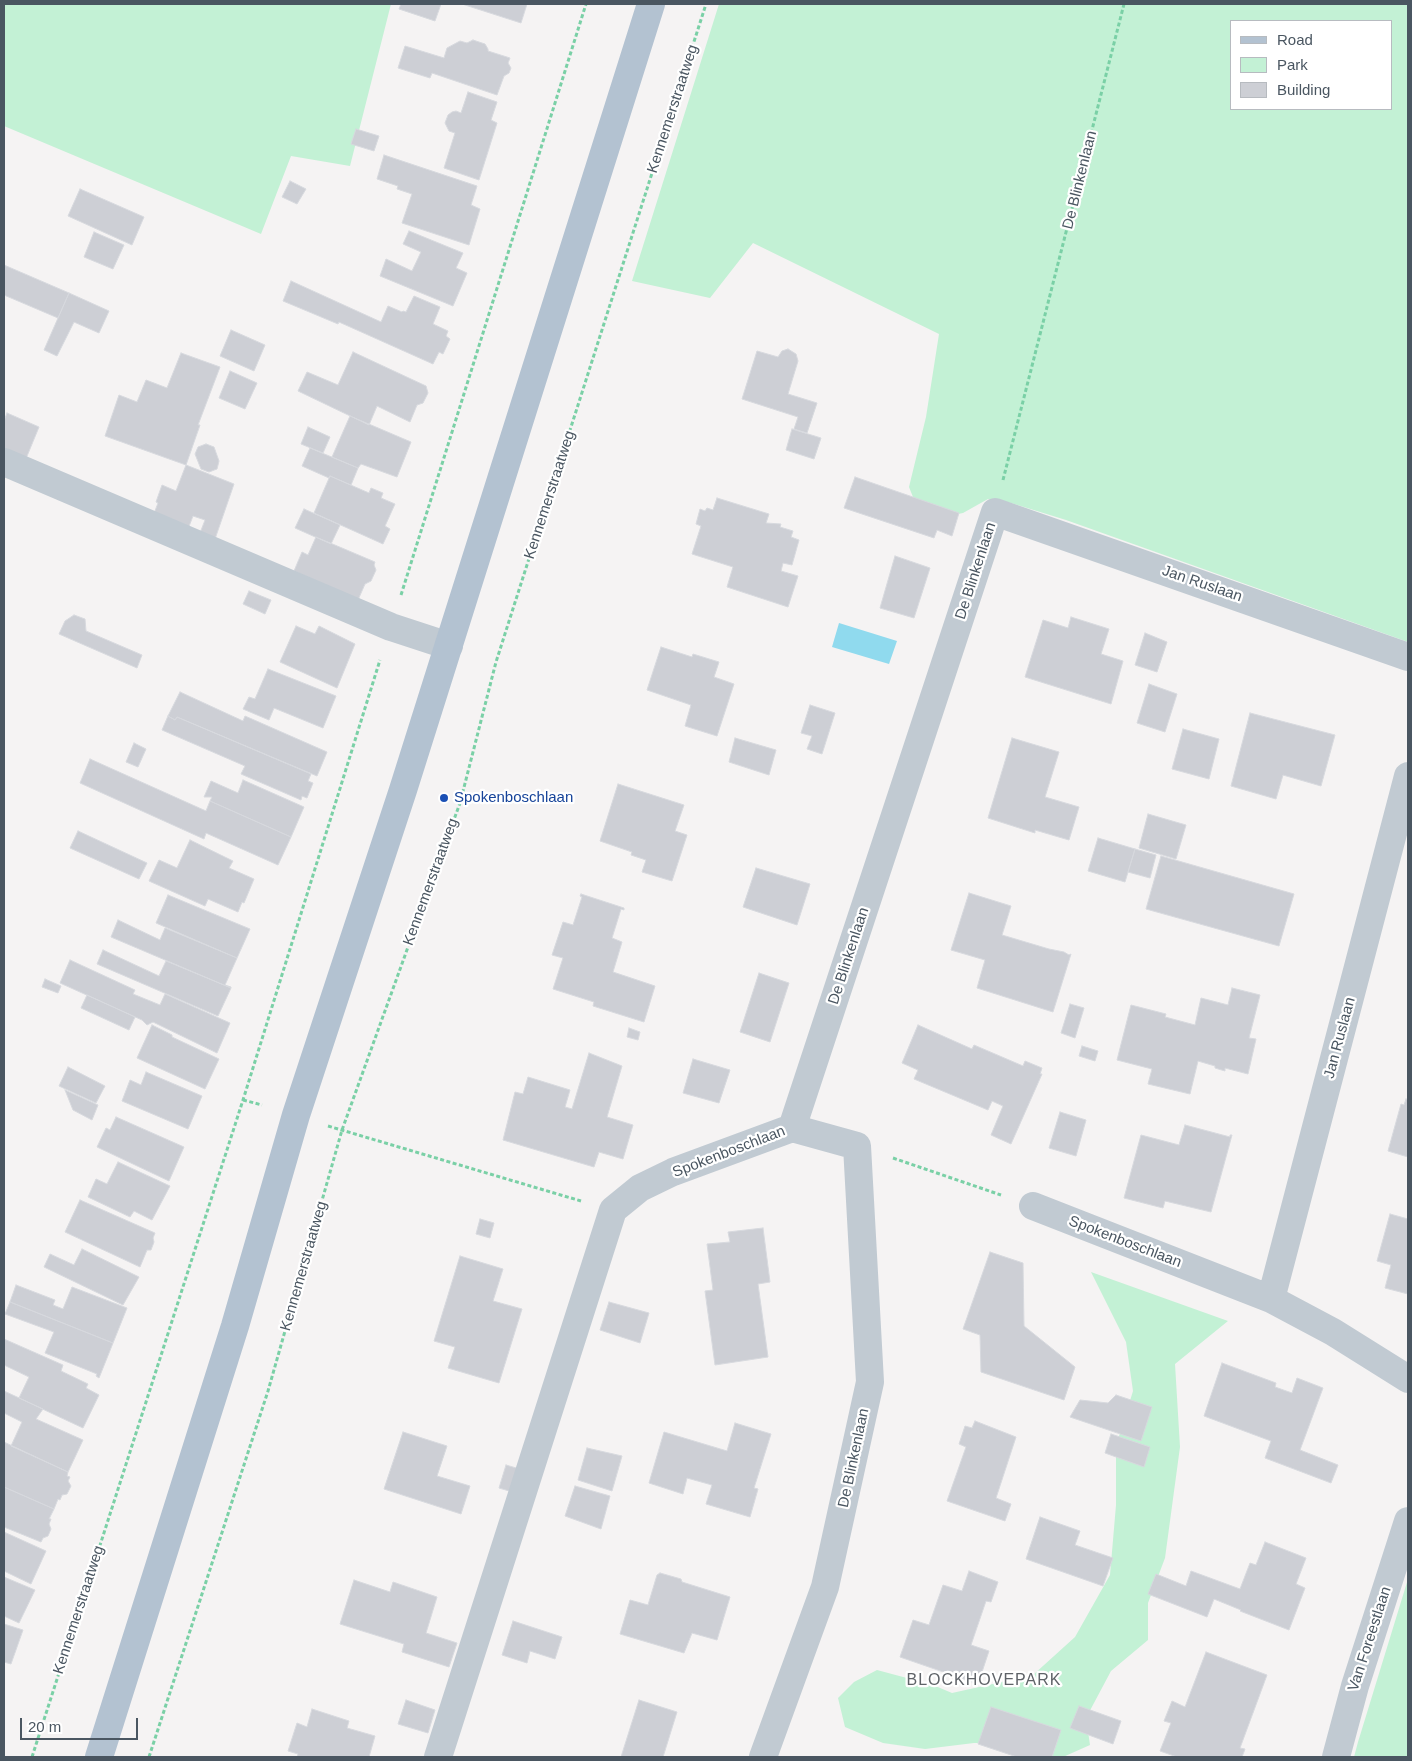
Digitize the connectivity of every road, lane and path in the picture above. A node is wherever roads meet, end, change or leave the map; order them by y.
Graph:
1 (586, 4) edge
2 (651, 4) edge
3 (706, 4) edge
4 (1124, 4) edge
5 (4, 462) edge
6 (995, 512) junction
7 (391, 627) junction
8 (449, 646) junction
9 (1408, 657) edge
10 (1408, 776) edge
11 (244, 1100) junction
12 (296, 1115) junction
13 (792, 1128) junction
14 (342, 1130) junction
15 (857, 1146) junction
16 (1033, 1206) joint
17 (613, 1210) junction
18 (1271, 1299) junction
19 (1408, 1379) edge
20 (1408, 1521) edge
21 (32, 1757) edge
22 (99, 1757) edge
23 (149, 1757) edge
24 (438, 1757) edge
25 (763, 1757) edge
26 (1336, 1757) edge

1 - 7 path, Kennemerstraatweg
2 - 8 main road
3 - 14 path, Kennemerstraatweg
4 - 6 path, De Blinkenlaan
5 - 7 street
6 - 9 street, Jan Ruslaan
6 - 13 street, De Blinkenlaan
7 - 8 street
7 - 11 path, Kennemerstraatweg
8 - 12 main road
10 - 18 street, Jan Ruslaan
11 - 12 path
11 - 21 path, Kennemerstraatweg
12 - 14 path
12 - 22 main road
13 - 15 street, Spokenboschlaan
13 - 17 street, Spokenboschlaan
14 - 17 path
14 - 23 path, Kennemerstraatweg
15 - 16 path
15 - 25 street, De Blinkenlaan
16 - 18 street, Spokenboschlaan
17 - 24 street
18 - 19 street, Spokenboschlaan
20 - 26 street, Van Foreestlaan

